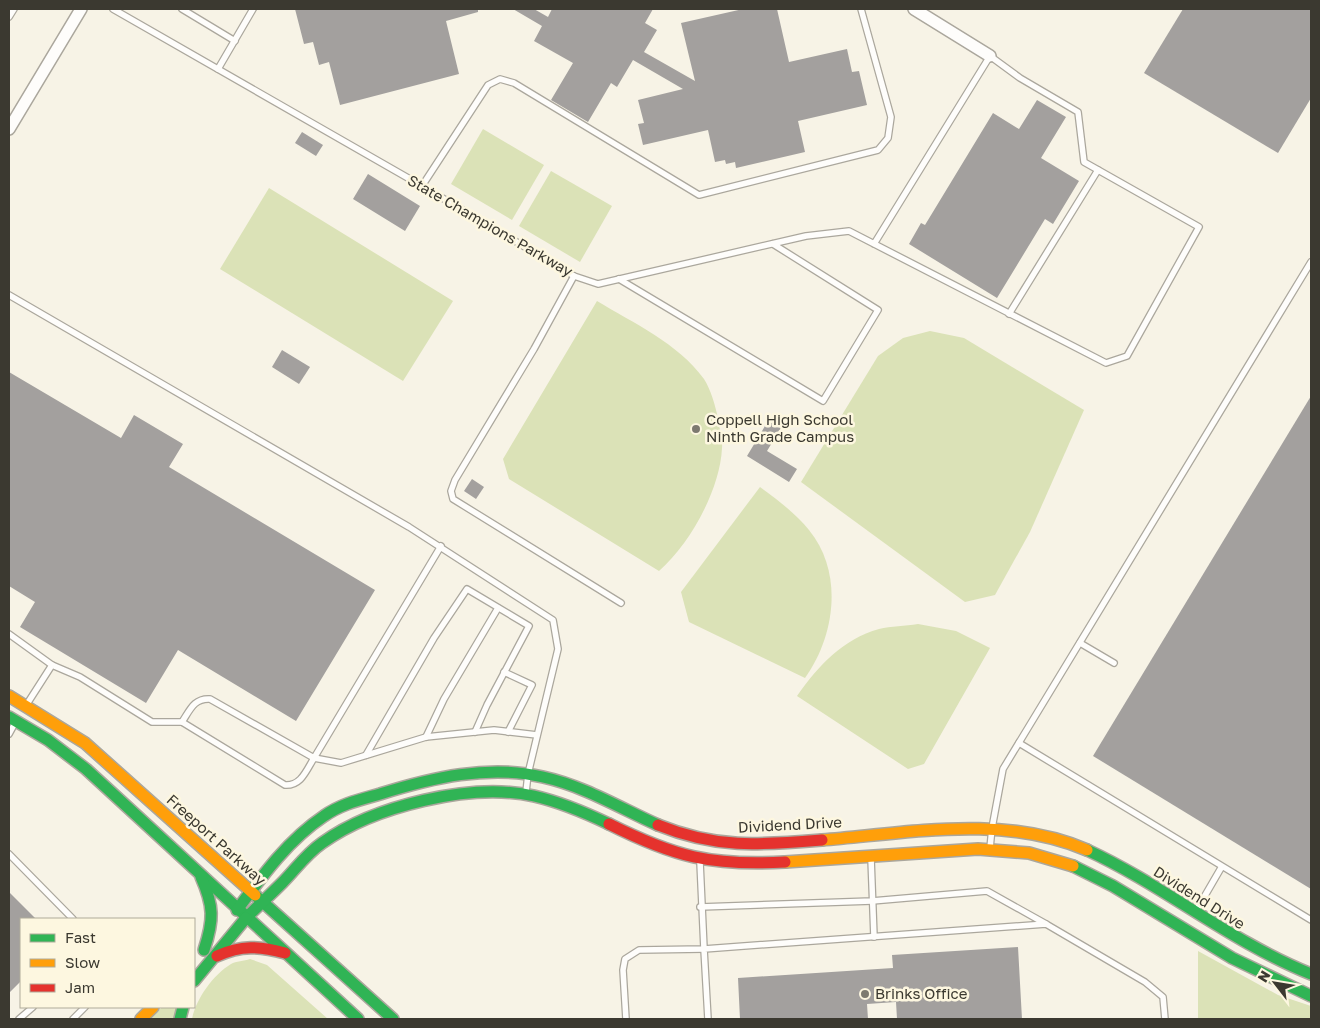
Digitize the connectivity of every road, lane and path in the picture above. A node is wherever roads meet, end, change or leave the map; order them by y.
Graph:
1 (14, 9) edge
2 (81, 9) edge
3 (113, 9) edge
4 (182, 9) edge
5 (254, 9) edge
6 (861, 9) edge
7 (914, 9) edge
8 (9, 17) edge
9 (234, 42) junction
10 (990, 56) junction
11 (218, 69) junction
12 (9, 129) edge
13 (1098, 170) junction
14 (422, 186) junction
15 (773, 244) junction
16 (874, 244) junction
17 (1311, 262) edge
18 (574, 276) junction
19 (619, 279) junction
20 (9, 295) edge
21 (1007, 312) junction
22 (441, 546) junction
23 (621, 603) dead end
24 (498, 608) junction
25 (9, 634) edge
26 (1080, 643) junction
27 (1114, 664) dead end
28 (52, 665) junction
29 (504, 672) junction
30 (9, 696) edge
31 (25, 705) junction
32 (12, 719) edge
33 (182, 722) junction
34 (475, 732) junction
35 (508, 732) junction
36 (9, 734) edge
37 (537, 735) junction
38 (426, 737) junction
39 (1019, 744) junction
40 (366, 755) junction
41 (314, 758) junction
42 (528, 774) junction
43 (526, 794) junction
44 (992, 828) junction
45 (870, 836) junction
46 (706, 842) junction
47 (990, 848) junction
48 (9, 854) edge
49 (871, 856) junction
50 (700, 860) junction
51 (1221, 868) junction
52 (202, 877) junction
53 (250, 891) junction
54 (872, 901) junction
55 (262, 902) junction
56 (700, 906) junction
57 (1195, 913) junction
58 (242, 914) junction
59 (72, 918) edge
60 (1311, 920) edge
61 (1046, 924) junction
62 (874, 937) junction
63 (704, 949) junction
64 (204, 950) junction
65 (285, 953) junction
66 (215, 957) junction
67 (195, 960) edge
68 (1311, 974) edge
69 (195, 981) edge
70 (1311, 996) edge
71 (32, 1008) edge
72 (84, 1008) edge
73 (152, 1008) edge
74 (19, 1019) edge
75 (73, 1019) edge
76 (142, 1019) edge
77 (358, 1019) edge
78 (394, 1019) edge
79 (626, 1019) edge
80 (708, 1019) edge
81 (1165, 1019) edge

1 - 8 lane
2 - 12 street
3 - 11 lane, State Champions Parkway
4 - 9 lane
5 - 9 lane
6 - 14 lane
7 - 10 street
9 - 11 lane
10 - 13 lane
10 - 16 lane
11 - 14 lane, State Champions Parkway
13 - 21 lane
13 - 21 lane, State Champions Parkway
14 - 18 lane, State Champions Parkway
15 - 16 lane, State Champions Parkway
15 - 19 lane, State Champions Parkway
15 - 19 lane
16 - 21 lane, State Champions Parkway
17 - 26 lane
18 - 19 lane, State Champions Parkway
18 - 23 lane
20 - 22 lane
22 - 37 lane
22 - 41 lane
24 - 29 lane
24 - 38 lane
24 - 40 lane
25 - 28 lane
26 - 27 lane
26 - 39 lane
28 - 31 lane
28 - 33 lane
29 - 34 lane
29 - 35 lane
30 - 31 main road, Freeport Parkway
31 - 32 main road
31 - 53 main road, Freeport Parkway
32 - 36 lane
32 - 52 main road
33 - 41 lane
33 - 41 lane
34 - 35 lane
34 - 38 lane
35 - 37 lane
37 - 42 lane
38 - 40 lane
39 - 44 lane
39 - 51 lane
40 - 41 lane
42 - 43 lane
42 - 46 main road, Dividend Drive
42 - 53 main road, Dividend Drive
43 - 50 main road
43 - 55 main road
44 - 45 main road, Dividend Drive
44 - 47 lane
44 - 57 main road, Dividend Drive
45 - 46 main road, Dividend Drive
45 - 49 main road
46 - 50 main road
47 - 49 main road
47 - 70 main road
48 - 59 lane
49 - 50 main road
49 - 54 lane
50 - 56 lane
51 - 57 lane
51 - 60 lane
52 - 58 main road
52 - 64 main road
53 - 55 main road, Freeport Parkway
53 - 58 main road, Dividend Drive
54 - 56 lane
54 - 61 lane
54 - 62 lane
55 - 58 main road
55 - 78 main road, Freeport Parkway
56 - 63 lane
57 - 68 main road, Dividend Drive
58 - 64 main road
58 - 65 main road
58 - 66 main road
61 - 62 lane
61 - 81 lane
62 - 63 lane
63 - 79 lane
63 - 80 lane
64 - 67 main road
65 - 66 main road
65 - 77 main road
66 - 69 main road
71 - 74 lane
72 - 75 lane
73 - 76 main road

